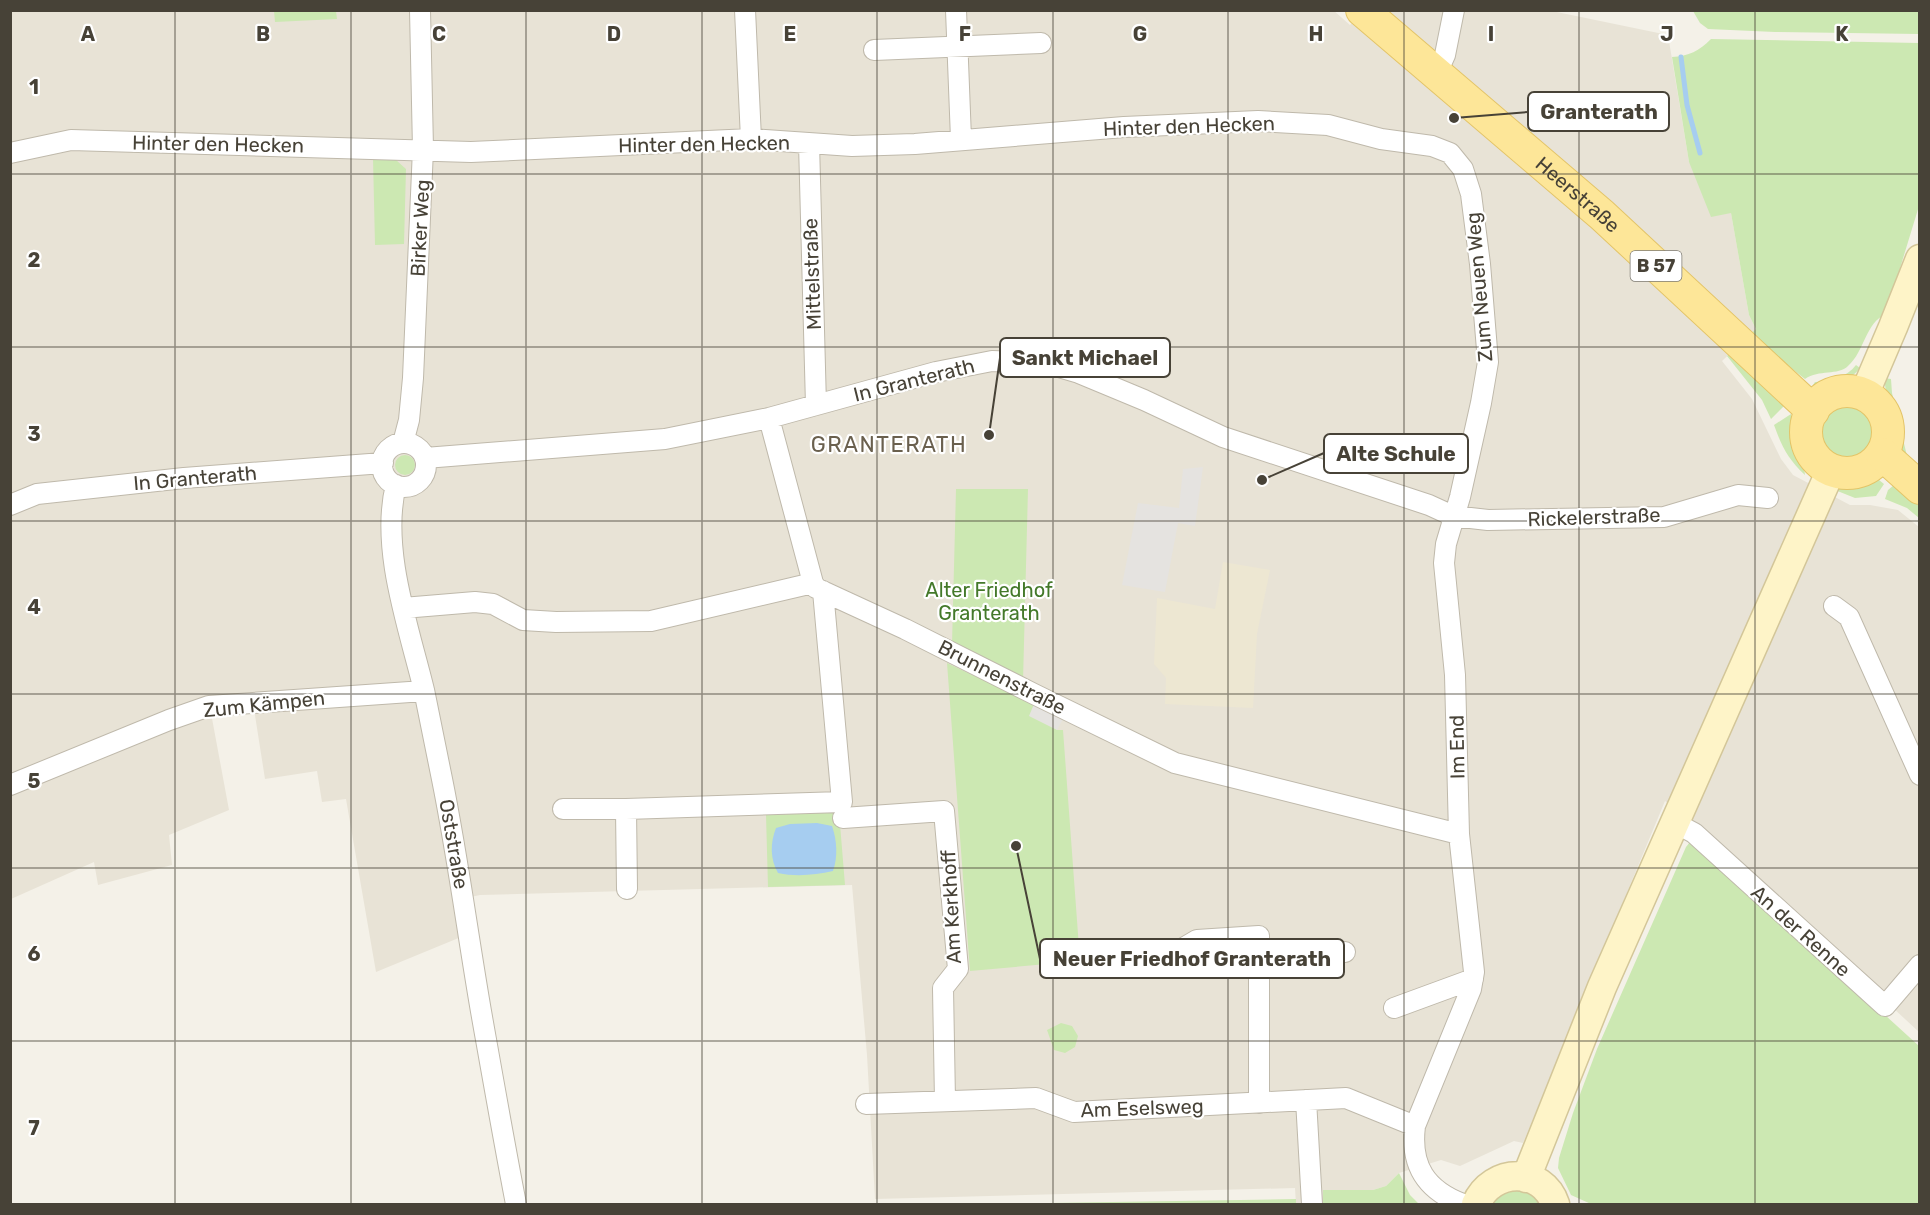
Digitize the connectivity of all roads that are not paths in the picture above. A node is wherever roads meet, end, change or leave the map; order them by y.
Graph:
1 (420, 10) edge
2 (745, 10) edge
3 (956, 10) edge
4 (1362, 10) edge
5 (1454, 10) edge
6 (1041, 43) dead end
7 (957, 48) junction
8 (874, 50) dead end
9 (1436, 75) junction
10 (751, 140) junction
11 (961, 140) junction
12 (809, 143) junction
13 (1432, 146) joint
14 (423, 149) junction
15 (10, 153) edge
16 (1920, 259) edge
17 (1864, 395) junction
18 (816, 405) junction
19 (1813, 411) junction
20 (769, 418) junction
21 (403, 444) junction
22 (1882, 454) junction
23 (425, 458) junction
24 (383, 463) junction
25 (1832, 470) junction
26 (396, 485) junction
27 (1920, 488) edge
28 (1768, 498) dead end
29 (10, 505) edge
30 (1453, 516) junction
31 (818, 587) junction
32 (1834, 606) dead end
33 (403, 608) junction
34 (424, 691) junction
35 (1920, 775) edge
36 (10, 785) edge
37 (563, 809) dead end
38 (626, 809) junction
39 (843, 818) dead end
40 (1675, 823) junction
41 (1459, 834) junction
42 (627, 889) dead end
43 (1345, 952) dead end
44 (1259, 955) junction
45 (1087, 963) dead end
46 (1920, 965) edge
47 (1473, 979) junction
48 (1394, 1008) dead end
49 (1306, 1100) junction
50 (945, 1101) junction
51 (1259, 1103) junction
52 (866, 1104) dead end
53 (1414, 1126) junction
54 (1526, 1178) junction
55 (516, 1204) edge
56 (1312, 1204) edge
57 (1463, 1204) edge
58 (1476, 1204) edge
59 (1555, 1204) edge

1 - 14 street, Birker Weg
2 - 10 street
3 - 7 street
4 - 9 main road, Heerstraße
5 - 9 street
6 - 7 street
7 - 8 street
7 - 11 street
9 - 19 main road, Heerstraße / B 57
10 - 12 street, Hinter den Hecken
10 - 14 street, Hinter den Hecken
11 - 12 street, Hinter den Hecken
11 - 13 street, Hinter den Hecken
12 - 18 street, Mittelstraße
13 - 30 street, Zum Neuen Weg
14 - 15 street, Hinter den Hecken
14 - 21 street, Birker Weg
16 - 17 street
17 - 19 main road
17 - 22 main road
18 - 20 street, In Granterath
18 - 30 street, In Granterath
19 - 25 main road
20 - 23 street, In Granterath
20 - 31 street
21 - 23 street
21 - 24 street
22 - 25 main road
22 - 27 main road
23 - 26 street
24 - 26 street
24 - 29 street, In Granterath
25 - 40 street
26 - 33 street, Oststraße
28 - 30 street, Rickelerstraße
30 - 41 street, Im End
31 - 33 street
31 - 38 street
31 - 41 street, Brunnenstraße
32 - 35 street
33 - 34 street, Oststraße
34 - 36 street, Zum Kämpen
34 - 55 street, Oststraße
37 - 38 street
38 - 42 street
39 - 50 street, Am Kerkhoff
40 - 46 street, An der Renne
40 - 54 street
41 - 47 street, Im End
43 - 44 street
44 - 45 street
44 - 51 street
47 - 48 street
47 - 53 street, Im End
49 - 51 street, Am Eselsweg
49 - 53 street, Am Eselsweg
49 - 56 street
50 - 51 street, Am Eselsweg
50 - 52 street, Am Eselsweg
53 - 57 street, Im End
54 - 58 street
54 - 59 street

